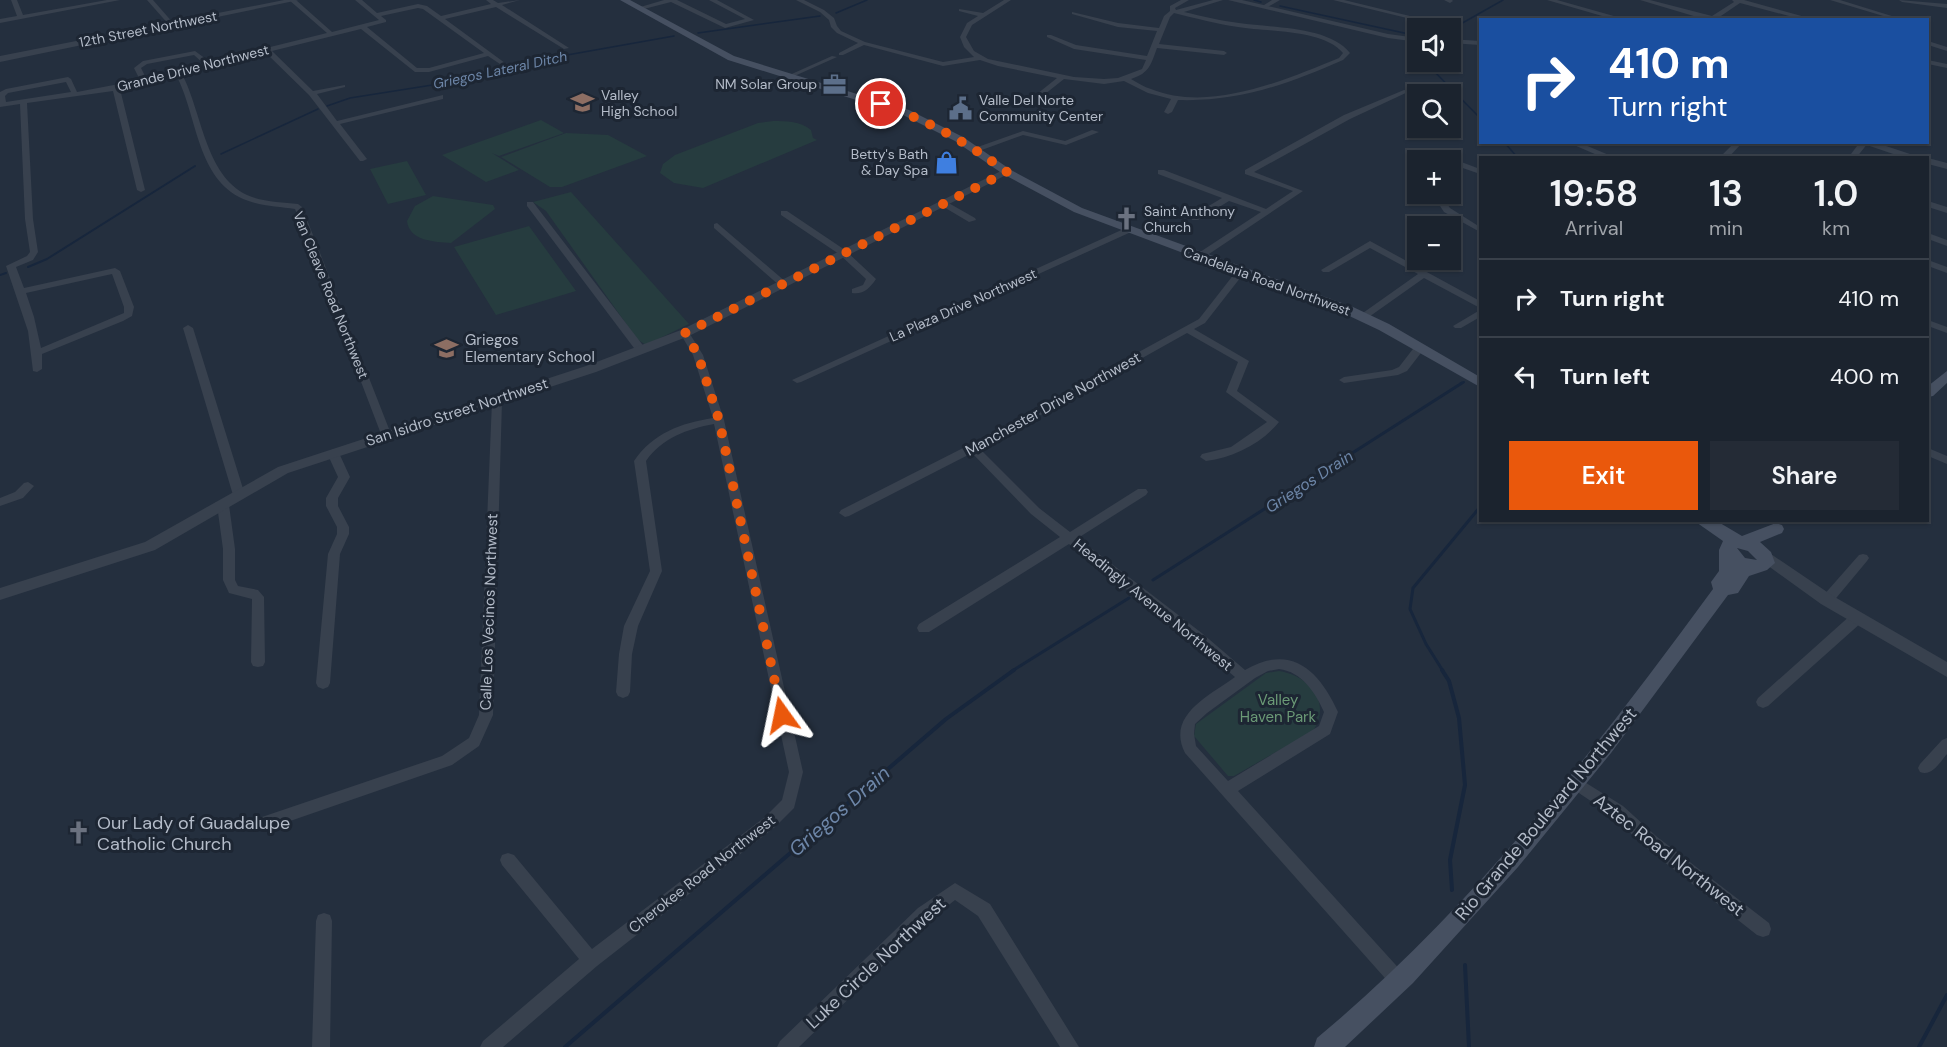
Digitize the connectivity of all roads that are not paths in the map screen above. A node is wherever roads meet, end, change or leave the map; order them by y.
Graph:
1 (14, 0) edge
2 (117, 0) edge
3 (150, 0) edge
4 (293, 0) edge
5 (358, 0) edge
6 (489, 0) edge
7 (517, 0) edge
8 (624, 0) edge
9 (663, 0) edge
10 (671, 0) edge
11 (712, 0) edge
12 (799, 0) edge
13 (821, 0) edge
14 (1008, 0) edge
15 (1186, 0) edge
16 (1220, 0) edge
17 (1232, 0) edge
18 (1277, 0) edge
19 (1335, 0) edge
20 (1550, 0) edge
21 (1643, 0) edge
22 (1738, 0) edge
23 (1833, 0) edge
24 (1902, 0) edge
25 (102, 1) edge
26 (809, 4) junction
27 (497, 5) junction
28 (1947, 6) edge
29 (639, 7) junction
30 (1264, 8) junction
31 (961, 10) dead end
32 (1173, 10) junction
33 (1074, 13) dead end
34 (377, 15) junction
35 (983, 15) junction
36 (21, 17) junction
37 (1411, 17) dead end
38 (1892, 17) dead end
39 (440, 18) junction
40 (1618, 18) edge
41 (1708, 18) edge
42 (1713, 18) edge
43 (1806, 18) edge
44 (0, 21) edge
45 (172, 25) junction
46 (362, 26) junction
47 (1161, 30) junction
48 (330, 33) junction
49 (1049, 36) dead end
50 (1407, 39) edge
51 (1461, 42) edge
52 (1929, 42) edge
53 (863, 43) junction
54 (1479, 43) edge
55 (1156, 46) junction
56 (566, 48) dead end
57 (1947, 49) edge
58 (267, 50) junction
59 (1224, 52) dead end
60 (490, 54) junction
61 (981, 58) junction
62 (0, 59) edge
63 (1151, 59) junction
64 (1929, 62) edge
65 (209, 64) junction
66 (503, 64) dead end
67 (1947, 66) edge
68 (178, 73) junction
69 (1063, 76) junction
70 (788, 77) junction
71 (1125, 79) junction
72 (144, 81) junction
73 (343, 86) dead end
74 (116, 88) junction
75 (1406, 91) dead end
76 (312, 93) junction
77 (75, 94) junction
78 (1040, 96) dead end
79 (440, 97) dead end
80 (1175, 98) junction
81 (23, 101) junction
82 (2, 104) edge
83 (1168, 112) dead end
84 (337, 123) junction
85 (1095, 132) dead end
86 (1563, 144) edge
87 (1575, 144) edge
88 (1738, 144) edge
89 (1867, 144) edge
90 (1584, 148) junction
91 (979, 151) junction
92 (1606, 156) edge
93 (1725, 156) edge
94 (1910, 156) edge
95 (363, 159) dead end
96 (1929, 160) edge
97 (1461, 165) edge
98 (1947, 166) edge
99 (1007, 172) junction
100 (1161, 172) dead end
101 (1479, 172) edge
102 (141, 190) dead end
103 (1229, 197) junction
104 (530, 204) dead end
105 (945, 204) junction
106 (1443, 204) edge
107 (1929, 204) edge
108 (1947, 210) edge
109 (1267, 212) junction
110 (784, 213) dead end
111 (1195, 218) dead end
112 (972, 220) dead end
113 (717, 226) dead end
114 (1479, 229) edge
115 (1128, 230) junction
116 (1929, 236) edge
117 (1947, 243) edge
118 (843, 255) junction
119 (1200, 256) junction
120 (1929, 263) edge
121 (11, 266) junction
122 (0, 270) edge
123 (1326, 270) dead end
124 (1947, 270) edge
125 (1242, 271) junction
126 (1424, 274) junction
127 (783, 284) junction
128 (21, 291) junction
129 (855, 291) dead end
130 (1479, 304) edge
131 (1479, 314) edge
132 (1363, 317) junction
133 (1929, 323) edge
134 (1458, 326) dead end
135 (188, 328) dead end
136 (1188, 330) junction
137 (1947, 330) edge
138 (685, 333) junction
139 (1420, 347) junction
140 (641, 350) junction
141 (39, 351) junction
142 (37, 369) dead end
143 (1947, 375) edge
144 (797, 380) dead end
145 (1344, 380) dead end
146 (1479, 382) edge
147 (1929, 392) edge
148 (497, 401) junction
149 (719, 420) junction
150 (386, 434) junction
151 (973, 448) junction
152 (1929, 452) edge
153 (333, 453) junction
154 (1206, 457) dead end
155 (1947, 460) edge
156 (28, 486) dead end
157 (1142, 492) dead end
158 (239, 495) junction
159 (0, 502) edge
160 (223, 505) junction
161 (845, 513) dead end
162 (1702, 522) edge
163 (1780, 525) edge
164 (1069, 537) junction
165 (1734, 547) junction
166 (1863, 558) dead end
167 (1760, 562) junction
168 (1722, 590) junction
169 (0, 594) edge
170 (1822, 597) junction
171 (1857, 618) junction
172 (924, 628) dead end
173 (258, 662) dead end
174 (1947, 670) edge
175 (1245, 678) junction
176 (323, 683) dead end
177 (623, 692) dead end
178 (1763, 702) dead end
179 (1947, 744) edge
180 (1924, 768) dead end
181 (1575, 782) junction
182 (1227, 790) junction
183 (267, 822) dead end
184 (508, 860) dead end
185 (324, 921) dead end
186 (1763, 929) dead end
187 (591, 960) junction
188 (1398, 980) junction
189 (1331, 1045) edge
190 (321, 1047) edge
191 (489, 1047) edge
192 (786, 1047) edge
193 (1070, 1047) edge

1 - 36 street
2 - 25 street
3 - 45 street
4 - 45 street, 12th Street Northwest
4 - 48 street
5 - 34 street
6 - 27 street
7 - 27 street
8 - 29 main road, Candelaria Road Northwest
9 - 29 street
10 - 11 street
10 - 29 street
12 - 26 street
13 - 26 street
14 - 35 street
15 - 32 street
16 - 32 street
17 - 30 street
18 - 30 street
19 - 37 street
20 - 40 street
21 - 41 street
22 - 42 street
22 - 43 street
23 - 38 street
24 - 28 street
25 - 36 street
26 - 53 street
27 - 39 street
27 - 56 street
29 - 70 main road, Candelaria Road Northwest
30 - 50 street
31 - 35 street
32 - 47 street
32 - 80 street
33 - 47 street
34 - 39 street
34 - 46 street, Grande Drive Northwest
35 - 61 street
36 - 44 street
39 - 60 street
45 - 62 street, 12th Street Northwest
46 - 48 street, Grande Drive Northwest
46 - 60 street
47 - 55 street
48 - 58 street, Grande Drive Northwest
49 - 63 street
51 - 54 street
52 - 57 street
53 - 61 street
53 - 70 street
55 - 59 street
55 - 63 street
58 - 65 street, Grande Drive Northwest
58 - 76 street
60 - 66 street
61 - 69 street
63 - 71 street
64 - 67 street
65 - 68 street, Grande Drive Northwest
65 - 72 street
68 - 72 street, Grande Drive Northwest
68 - 150 street, Van Cleave Road Northwest
69 - 71 street
69 - 78 street
70 - 91 main road, Candelaria Road Northwest
71 - 80 street
72 - 74 street, Grande Drive Northwest
73 - 76 street
74 - 77 street, Grande Drive Northwest
74 - 102 street
75 - 109 street
76 - 84 street
77 - 81 street, Grande Drive Northwest
77 - 82 street
79 - 84 street
80 - 83 street
81 - 82 street, Grande Drive Northwest
81 - 121 street
84 - 95 street
85 - 91 street
86 - 90 street
87 - 90 street
88 - 93 street
89 - 94 street
90 - 92 street
91 - 99 main road, Candelaria Road Northwest
96 - 98 street
97 - 101 street
99 - 105 street, San Isidro Street Northwest
99 - 115 main road, Candelaria Road Northwest
100 - 103 street
103 - 109 street
103 - 111 street
104 - 140 street
105 - 112 street
105 - 118 street, San Isidro Street Northwest
106 - 114 street
107 - 108 street
109 - 119 street
110 - 118 street
113 - 127 street
115 - 119 main road, Candelaria Road Northwest
115 - 144 street, La Plaza Drive Northwest
116 - 117 street
118 - 127 street, San Isidro Street Northwest
118 - 129 street
119 - 125 main road, Candelaria Road Northwest
120 - 124 street
121 - 122 street
121 - 128 street
123 - 126 street
125 - 132 main road, Candelaria Road Northwest
125 - 136 street, Manchester Drive Northwest
126 - 130 street
126 - 132 street
127 - 138 street, San Isidro Street Northwest
128 - 141 street
128 - 141 street
131 - 134 street
132 - 139 main road, Candelaria Road Northwest
133 - 137 street
135 - 158 street
136 - 151 street, Manchester Drive Northwest
136 - 154 street
138 - 140 street, San Isidro Street Northwest
138 - 149 street, Cherokee Road Northwest
139 - 145 street
139 - 146 main road, Candelaria Road Northwest
140 - 148 street, San Isidro Street Northwest
141 - 142 street
143 - 147 main road
148 - 150 street, San Isidro Street Northwest
148 - 183 street, Calle Los Vecinos Northwest
149 - 177 street
149 - 187 street, Cherokee Road Northwest
150 - 153 street, San Isidro Street Northwest
151 - 161 street, Manchester Drive Northwest
151 - 164 street, Headingly Avenue Northwest
152 - 155 street
153 - 158 street, San Isidro Street Northwest
153 - 176 street
156 - 159 street
157 - 164 street
158 - 160 street, San Isidro Street Northwest
160 - 169 street, San Isidro Street Northwest
160 - 173 street
162 - 165 main road
163 - 165 main road
163 - 167 main road
164 - 172 street
164 - 175 street, Headingly Avenue Northwest
165 - 167 main road
165 - 168 main road
166 - 170 street
167 - 168 main road
167 - 170 street
168 - 181 main road, Rio Grande Boulevard Northwest
170 - 171 street
171 - 174 street
171 - 178 street
175 - 182 street, Headingly Avenue Northwest
175 - 182 street
179 - 180 street
181 - 186 street, Aztec Road Northwest
181 - 188 main road, Rio Grande Boulevard Northwest
182 - 188 street, Headingly Avenue Northwest
184 - 187 street
185 - 190 street
187 - 191 street, Cherokee Road Northwest
188 - 189 main road, Rio Grande Boulevard Northwest
192 - 193 street, Luke Circle Northwest

